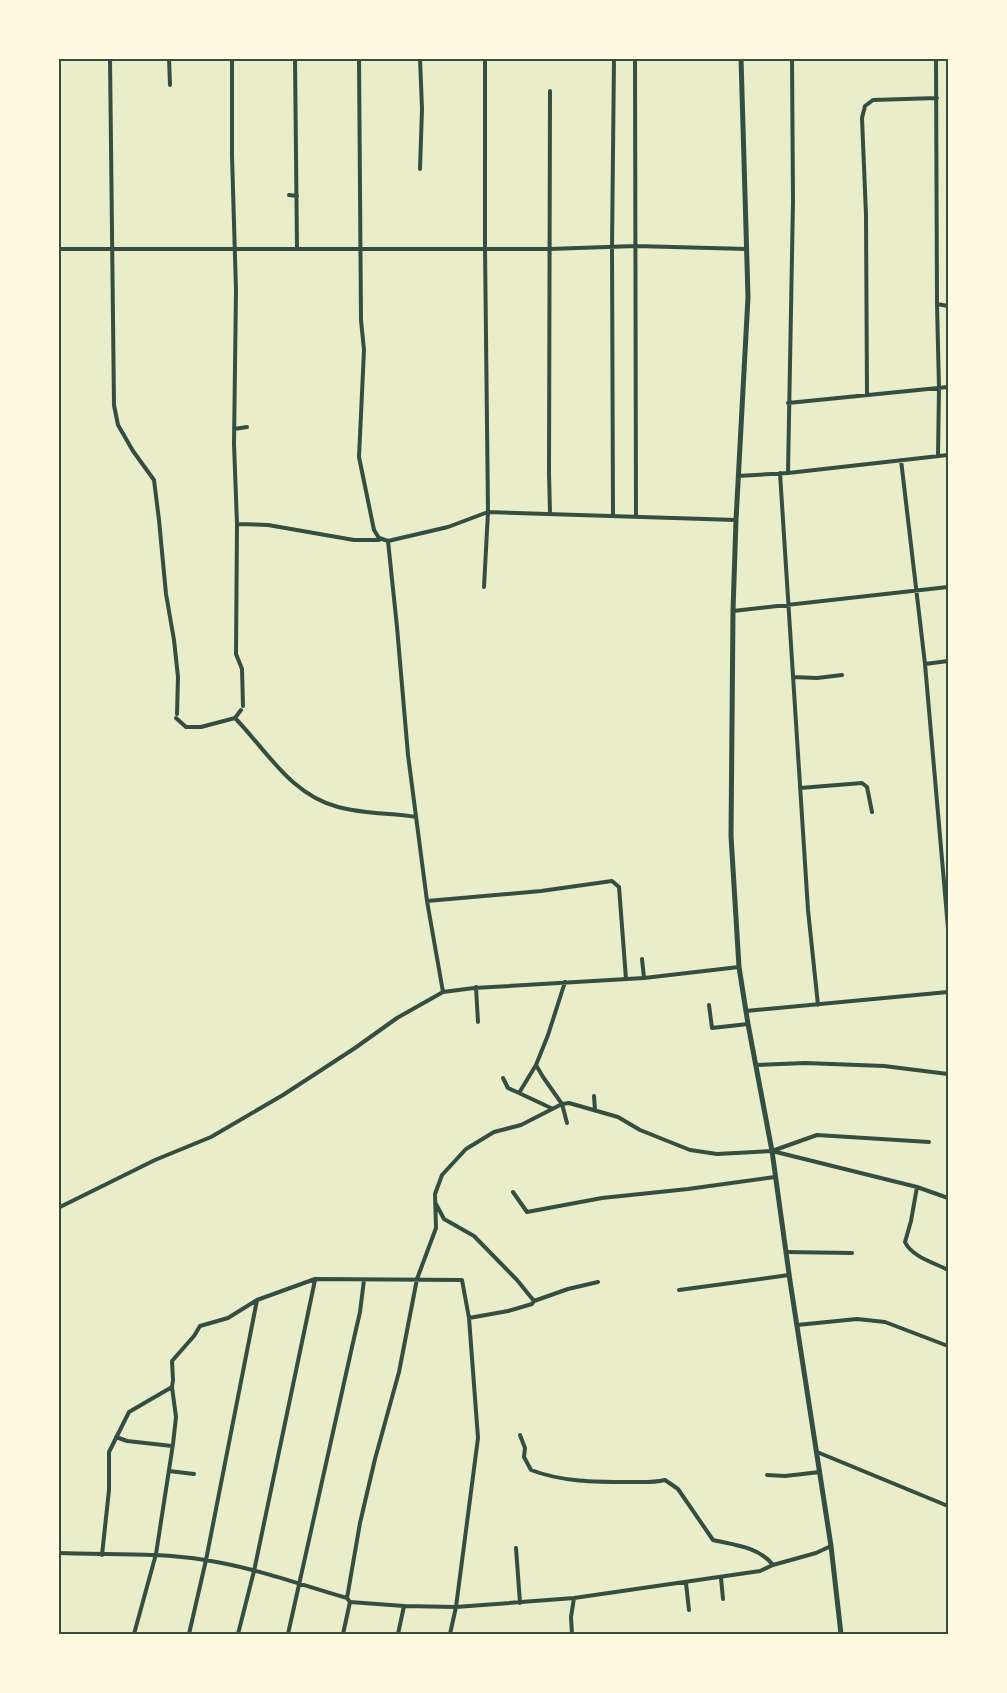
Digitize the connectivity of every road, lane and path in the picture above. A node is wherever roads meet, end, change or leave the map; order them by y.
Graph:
1 (110, 58) edge
2 (169, 58) edge
3 (232, 58) edge
4 (296, 58) edge
5 (359, 58) edge
6 (420, 58) edge
7 (485, 58) edge
8 (615, 58) edge
9 (635, 58) edge
10 (741, 58) edge
11 (792, 58) edge
12 (936, 58) edge
13 (170, 85) dead end
14 (550, 91) dead end
15 (937, 98) junction
16 (420, 169) dead end
17 (289, 195) dead end
18 (297, 196) junction
19 (636, 246) junction
20 (612, 247) junction
21 (485, 248) junction
22 (58, 249) edge
23 (234, 249) junction
24 (297, 249) junction
25 (362, 249) junction
26 (549, 249) junction
27 (747, 249) junction
28 (113, 250) junction
29 (937, 304) junction
30 (948, 306) edge
31 (948, 387) edge
32 (939, 388) junction
33 (867, 395) junction
34 (788, 403) junction
35 (247, 427) dead end
36 (234, 429) junction
37 (948, 455) edge
38 (938, 456) junction
39 (901, 460) junction
40 (788, 473) junction
41 (780, 474) junction
42 (738, 476) junction
43 (488, 512) junction
44 (550, 513) junction
45 (613, 516) junction
46 (636, 516) junction
47 (736, 520) junction
48 (237, 524) junction
49 (386, 540) junction
50 (484, 587) dead end
51 (948, 587) edge
52 (916, 590) junction
53 (789, 604) junction
54 (733, 611) junction
55 (948, 661) edge
56 (924, 664) junction
57 (842, 675) dead end
58 (793, 678) junction
59 (235, 718) junction
60 (800, 788) junction
61 (872, 812) dead end
62 (416, 817) junction
63 (427, 901) junction
64 (948, 928) edge
65 (642, 959) dead end
66 (739, 967) junction
67 (644, 978) junction
68 (626, 979) junction
69 (565, 982) junction
70 (476, 987) junction
71 (443, 992) junction
72 (948, 992) edge
73 (709, 1005) dead end
74 (818, 1005) junction
75 (746, 1011) junction
76 (478, 1022) dead end
77 (748, 1024) junction
78 (537, 1065) junction
79 (756, 1065) junction
80 (948, 1074) edge
81 (503, 1078) dead end
82 (519, 1093) junction
83 (594, 1096) dead end
84 (562, 1104) junction
85 (552, 1109) junction
86 (595, 1110) junction
87 (567, 1123) dead end
88 (929, 1142) dead end
89 (772, 1151) junction
90 (775, 1177) junction
91 (917, 1187) junction
92 (513, 1191) dead end
93 (948, 1198) edge
94 (435, 1203) junction
95 (58, 1208) edge
96 (786, 1252) junction
97 (852, 1253) dead end
98 (948, 1270) edge
99 (789, 1275) junction
100 (315, 1279) junction
101 (417, 1279) junction
102 (363, 1280) junction
103 (598, 1282) dead end
104 (679, 1290) dead end
105 (257, 1300) junction
106 (534, 1301) junction
107 (469, 1318) junction
108 (796, 1325) junction
109 (948, 1346) edge
110 (172, 1387) junction
111 (520, 1436) dead end
112 (116, 1437) junction
113 (172, 1446) junction
114 (816, 1452) junction
115 (169, 1471) junction
116 (820, 1472) junction
117 (194, 1474) dead end
118 (767, 1475) dead end
119 (948, 1506) edge
120 (831, 1546) junction
121 (516, 1548) dead end
122 (58, 1553) edge
123 (156, 1554) junction
124 (102, 1555) junction
125 (206, 1560) junction
126 (773, 1565) junction
127 (254, 1571) junction
128 (721, 1578) junction
129 (686, 1582) junction
130 (299, 1585) junction
131 (574, 1598) junction
132 (723, 1599) dead end
133 (349, 1600) junction
134 (520, 1603) junction
135 (404, 1606) junction
136 (456, 1607) junction
137 (689, 1610) dead end
138 (134, 1635) edge
139 (189, 1635) edge
140 (238, 1635) edge
141 (288, 1635) edge
142 (343, 1635) edge
143 (398, 1635) edge
144 (450, 1635) edge
145 (572, 1635) edge
146 (841, 1635) edge

1 - 28 street
2 - 13 street
3 - 23 street
4 - 18 street
5 - 25 street
6 - 16 street
7 - 21 street
8 - 20 street
9 - 19 street
10 - 27 main road
11 - 34 street
12 - 15 street
14 - 26 street
15 - 29 street
15 - 33 street
17 - 18 street
18 - 24 street
19 - 20 street
19 - 27 street
19 - 46 street
20 - 26 street
20 - 45 street
21 - 25 street
21 - 26 street
21 - 43 street
22 - 28 street
23 - 24 street
23 - 28 street
23 - 36 street
24 - 25 street
25 - 49 street
26 - 44 street
27 - 42 main road
28 - 59 street
29 - 30 street
29 - 32 street
31 - 32 street
32 - 33 street
32 - 38 street
33 - 34 street
34 - 40 street
35 - 36 street
36 - 48 street
37 - 38 street
38 - 39 street
39 - 40 street
39 - 52 street
40 - 41 street
41 - 42 street
41 - 53 street
42 - 47 main road
43 - 44 street
43 - 49 street
43 - 50 street
44 - 45 street
45 - 46 street
46 - 47 street
47 - 54 main road
48 - 49 street
48 - 59 street
49 - 62 street
51 - 52 street
52 - 53 street
52 - 56 street
53 - 54 street
53 - 58 street
54 - 66 main road
55 - 56 street
56 - 64 street
57 - 58 street
58 - 60 street
59 - 62 street
60 - 61 street
60 - 74 street
62 - 63 street
63 - 68 street
63 - 71 street
65 - 67 street
66 - 67 street
66 - 75 main road
67 - 68 street
68 - 69 street
69 - 70 street
69 - 78 street
70 - 71 street
70 - 76 street
71 - 95 street
72 - 74 street
73 - 77 street
74 - 75 street
75 - 77 main road
77 - 79 main road
78 - 82 street
78 - 84 street
79 - 80 street
79 - 89 main road
81 - 82 street
82 - 85 street
83 - 86 street
84 - 85 street
84 - 86 street
84 - 87 street
85 - 94 street
86 - 89 street
88 - 89 street
89 - 90 main road
89 - 91 street
90 - 92 street
90 - 96 main road
91 - 93 street
91 - 98 street
94 - 101 street
94 - 106 street
96 - 97 street
96 - 99 main road
99 - 104 street
99 - 108 main road
100 - 102 street
100 - 105 street
100 - 127 street
101 - 102 street
101 - 107 street
101 - 133 street
102 - 130 street
103 - 106 street
105 - 110 street
105 - 125 street
106 - 107 street
107 - 136 street
108 - 109 street
108 - 114 main road
110 - 112 street
110 - 113 street
111 - 126 street
112 - 113 street
112 - 124 street
113 - 115 street
114 - 116 main road
114 - 119 street
115 - 117 street
115 - 123 street
116 - 118 street
116 - 120 main road
120 - 126 street
120 - 146 main road
121 - 134 street
122 - 124 street
123 - 124 street
123 - 125 street
123 - 138 street
125 - 127 street
125 - 139 street
126 - 128 street
127 - 130 street
127 - 140 street
128 - 129 street
128 - 132 street
129 - 131 street
129 - 137 street
130 - 133 street
130 - 141 street
131 - 134 street
131 - 145 street
133 - 135 street
133 - 142 street
134 - 136 street
135 - 136 street
135 - 143 street
136 - 144 street

